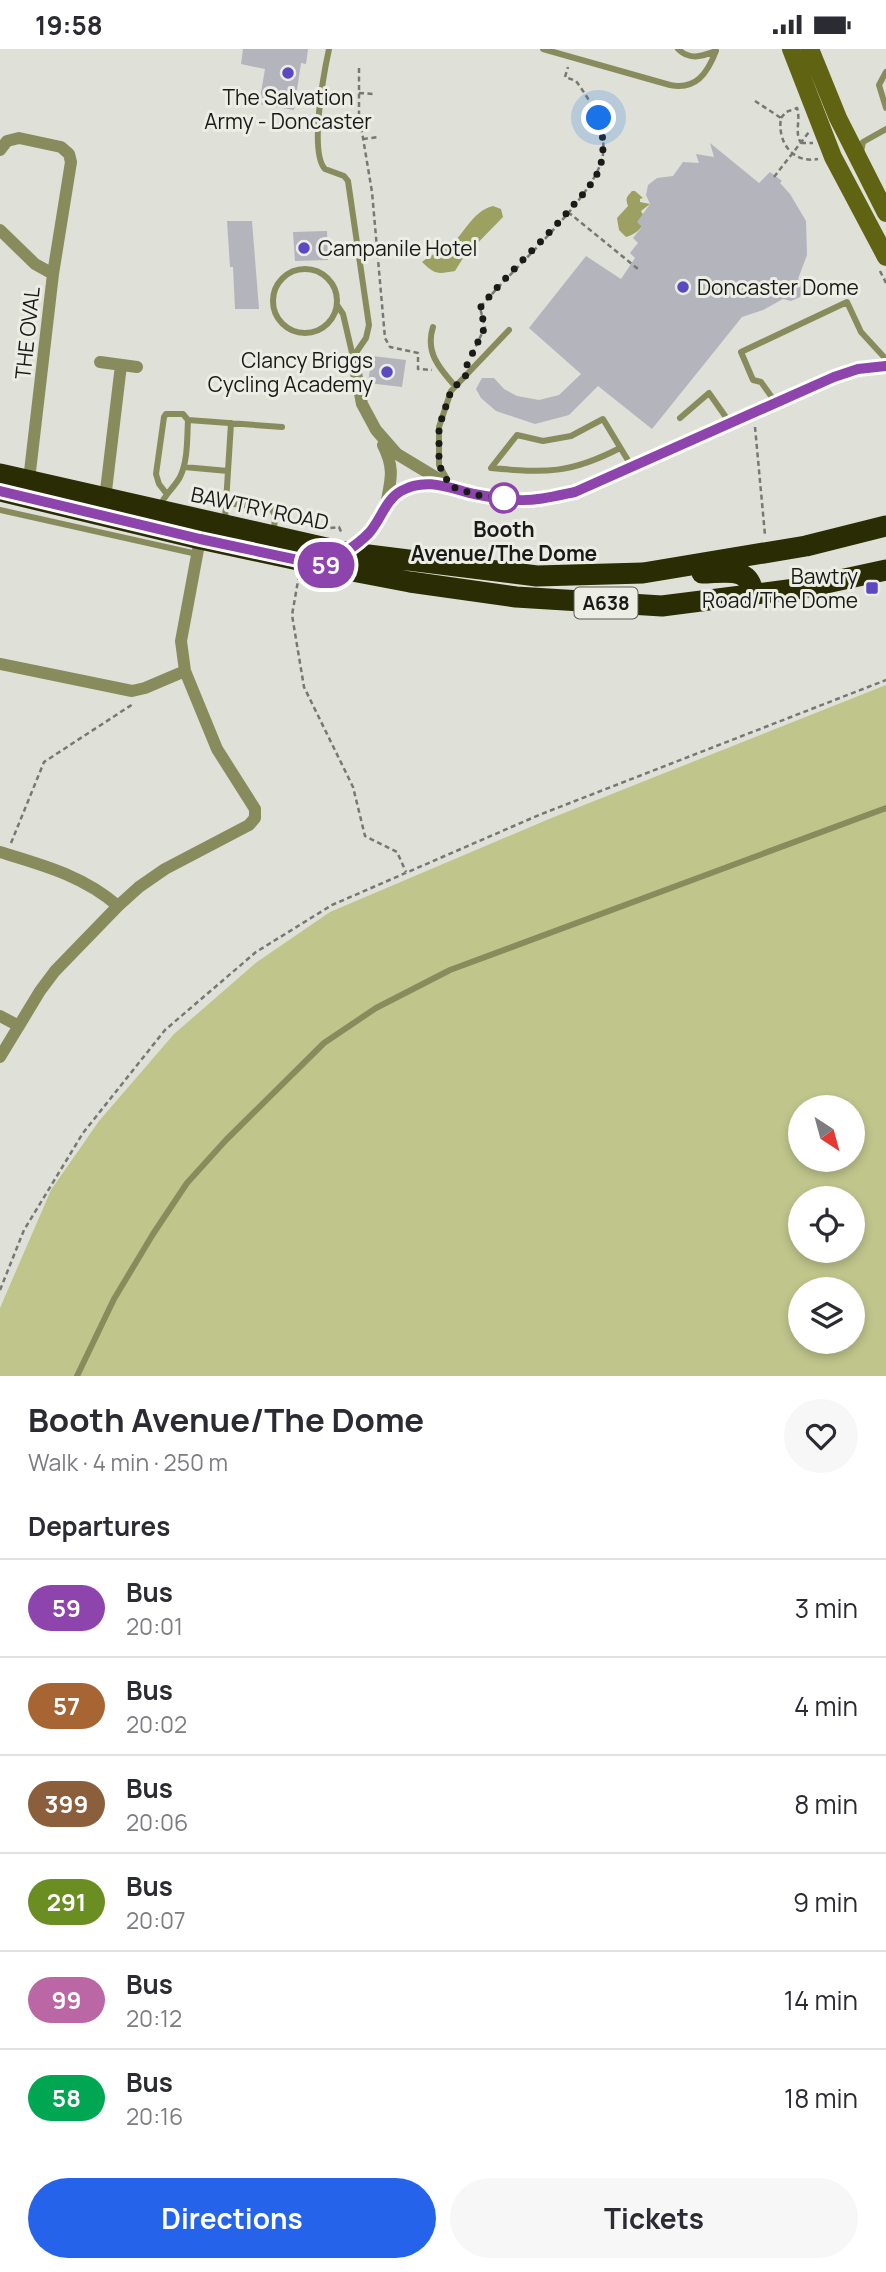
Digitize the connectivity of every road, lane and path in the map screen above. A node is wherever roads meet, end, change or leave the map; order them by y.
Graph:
1 (329, 49) edge
2 (543, 49) edge
3 (678, 49) edge
4 (791, 49) edge
5 (810, 49) edge
6 (717, 50) edge
7 (571, 57) junction
8 (359, 68) dead end
9 (886, 72) edge
10 (359, 93) junction
11 (374, 94) dead end
12 (755, 101) dead end
13 (886, 108) edge
14 (781, 118) junction
15 (886, 129) edge
16 (818, 134) junction
17 (380, 137) dead end
18 (363, 139) junction
19 (801, 143) junction
20 (0, 150) edge
21 (792, 154) junction
22 (823, 155) dead end
23 (860, 162) junction
24 (774, 177) dead end
25 (568, 212) junction
26 (886, 213) edge
27 (0, 230) edge
28 (886, 257) edge
29 (638, 269) dead end
30 (53, 274) junction
31 (337, 305) junction
32 (433, 327) dead end
33 (509, 330) dead end
34 (353, 357) junction
35 (885, 361) edge
36 (100, 362) dead end
37 (121, 365) junction
38 (137, 367) dead end
39 (442, 371) junction
40 (469, 372) junction
41 (455, 386) junction
42 (776, 403) junction
43 (754, 413) junction
44 (680, 418) dead end
45 (188, 420) junction
46 (231, 423) junction
47 (730, 423) junction
48 (282, 427) dead end
49 (376, 430) junction
50 (620, 447) junction
51 (184, 467) junction
52 (632, 467) junction
53 (228, 471) junction
54 (0, 474) edge
55 (29, 480) junction
56 (450, 486) junction
57 (0, 491) edge
58 (105, 499) junction
59 (162, 502) junction
60 (225, 503) junction
61 (386, 505) junction
62 (0, 510) edge
63 (225, 526) junction
64 (886, 526) edge
65 (274, 536) junction
66 (198, 546) junction
67 (344, 552) junction
68 (768, 552) junction
69 (326, 566) junction
70 (886, 570) edge
71 (300, 571) dead end
72 (643, 573) junction
73 (753, 595) junction
74 (0, 664) edge
75 (185, 671) junction
76 (886, 680) edge
77 (145, 688) junction
78 (886, 808) edge
79 (3, 853) edge
80 (406, 872) junction
81 (118, 906) junction
82 (0, 1016) edge
83 (19, 1026) junction
84 (0, 1057) edge
85 (0, 1290) edge
86 (77, 1376) edge

1 - 34 lane
2 - 7 lane
3 - 6 lane
4 - 16 street
5 - 23 street
6 - 7 lane
7 - 25 path
8 - 10 path
9 - 13 lane
10 - 11 path
10 - 18 path
12 - 14 path
14 - 19 path
14 - 21 path
15 - 23 lane
16 - 19 path
16 - 19 path
16 - 28 street
17 - 18 path
18 - 39 path
19 - 21 path
20 - 30 street, THE OVAL
21 - 22 path
21 - 24 path
23 - 26 street
25 - 29 path
25 - 40 path
27 - 30 street, THE OVAL
30 - 55 street, THE OVAL
31 - 31 lane
31 - 34 lane
32 - 39 lane
33 - 40 lane
34 - 49 street
35 - 42 street
35 - 42 lane
36 - 37 street
37 - 38 street
37 - 58 street
39 - 41 lane
40 - 41 lane
41 - 56 lane
42 - 43 street
43 - 47 street
43 - 68 path
44 - 47 lane
45 - 46 lane
45 - 51 lane
45 - 59 lane
46 - 48 lane
46 - 53 lane
47 - 52 street
49 - 56 street
49 - 61 street
50 - 50 lane
50 - 52 lane
51 - 53 lane
51 - 59 lane
52 - 56 street
53 - 60 lane
54 - 55 highway, BAWTRY ROAD / A638
55 - 58 highway, BAWTRY ROAD / A638
56 - 61 street
57 - 66 highway, BAWTRY ROAD / A638
58 - 59 highway, BAWTRY ROAD / A638
59 - 63 highway, BAWTRY ROAD / A638
60 - 63 lane
60 - 65 lane
61 - 67 street
62 - 66 lane
63 - 65 highway, BAWTRY ROAD / A638
64 - 68 highway, BAWTRY ROAD / A638
65 - 67 highway, BAWTRY ROAD / A638
66 - 69 highway, BAWTRY ROAD / A638
66 - 75 street
67 - 69 street
67 - 72 highway, BAWTRY ROAD / A638
68 - 72 highway, BAWTRY ROAD / A638
69 - 73 highway, BAWTRY ROAD / A638
70 - 73 highway, BAWTRY ROAD / A638
71 - 80 path
72 - 73 highway
74 - 77 street
75 - 77 street
75 - 81 street
76 - 80 path
77 - 79 path
78 - 86 lane
79 - 81 street
80 - 85 path
81 - 83 street
82 - 83 street
83 - 84 street

